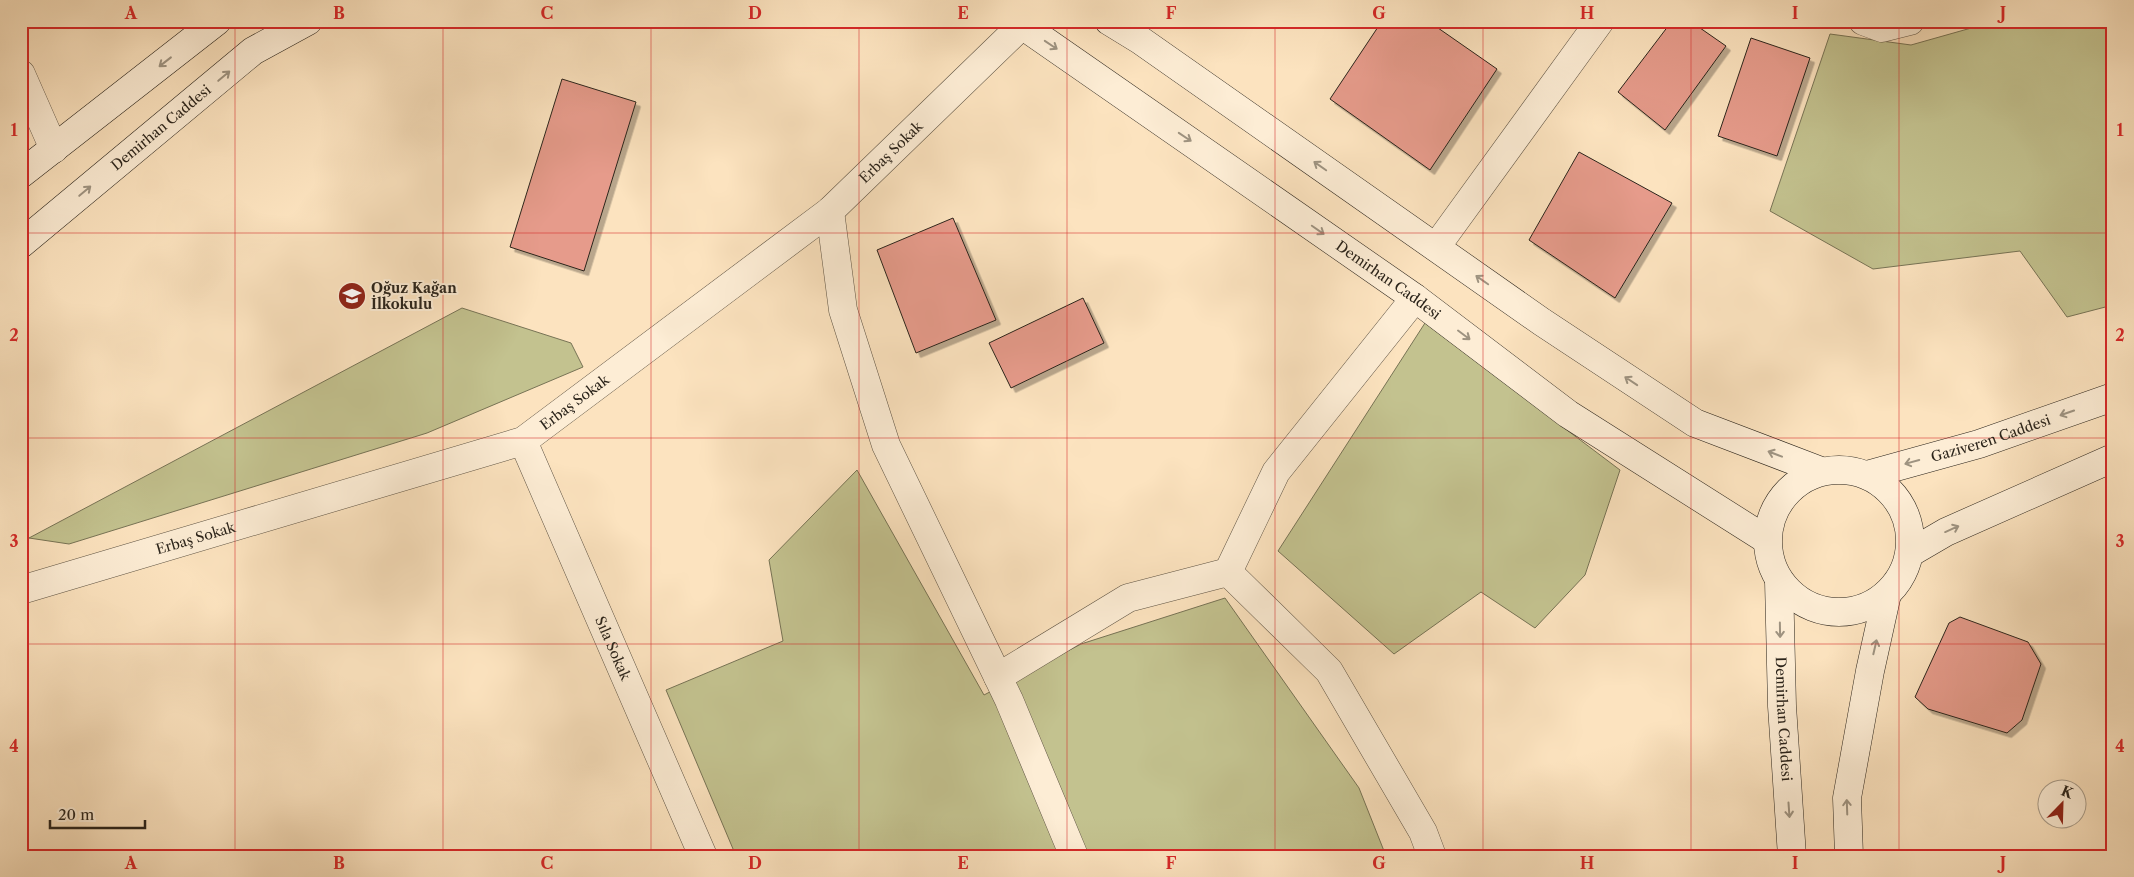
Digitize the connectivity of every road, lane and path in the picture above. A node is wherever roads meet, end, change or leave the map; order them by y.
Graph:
1 (217, 21) edge
2 (308, 21) edge
3 (1109, 21) edge
4 (1600, 21) edge
5 (1864, 21) edge
6 (1910, 21) edge
7 (1015, 23) edge
8 (21, 74) edge
9 (54, 149) junction
10 (21, 174) edge
11 (830, 210) junction
12 (48, 222) junction
13 (21, 244) edge
14 (1436, 247) junction
15 (21, 263) edge
16 (1415, 298) junction
17 (2113, 397) edge
18 (523, 441) junction
19 (2113, 458) edge
20 (1820, 471) junction
21 (1867, 475) junction
22 (1767, 540) junction
23 (1910, 553) junction
24 (1228, 572) junction
25 (1779, 581) junction
26 (21, 590) edge
27 (1887, 594) junction
28 (998, 677) junction
29 (698, 854) edge
30 (1074, 856) edge
31 (1432, 856) edge
32 (1792, 856) edge
33 (1849, 856) edge

1 -> 9 main road
12 -> 2 main road, Demirhan Caddesi
14 -> 3 main road
4 - 14 main road
5 - 6 main road
7 - 11 main road, Erbaş Sokak
7 -> 16 main road, Demirhan Caddesi
8 - 9 main road
9 - 10 main road
11 - 18 main road, Erbaş Sokak
11 - 28 main road
12 - 13 main road, Demirhan Caddesi
12 - 15 main road
20 -> 14 main road
16 -> 22 main road, Demirhan Caddesi
16 - 24 main road
17 -> 21 main road, Gaziveren Caddesi
18 - 26 main road, Erbaş Sokak
18 - 29 main road, Sıla Sokak
23 -> 19 main road
20 - 21 main road
20 - 22 main road
21 - 23 main road
22 - 25 main road
23 - 27 main road
24 - 28 main road
24 - 31 main road
25 - 27 main road
25 -> 32 main road, Demirhan Caddesi
33 -> 27 main road
28 - 30 main road

